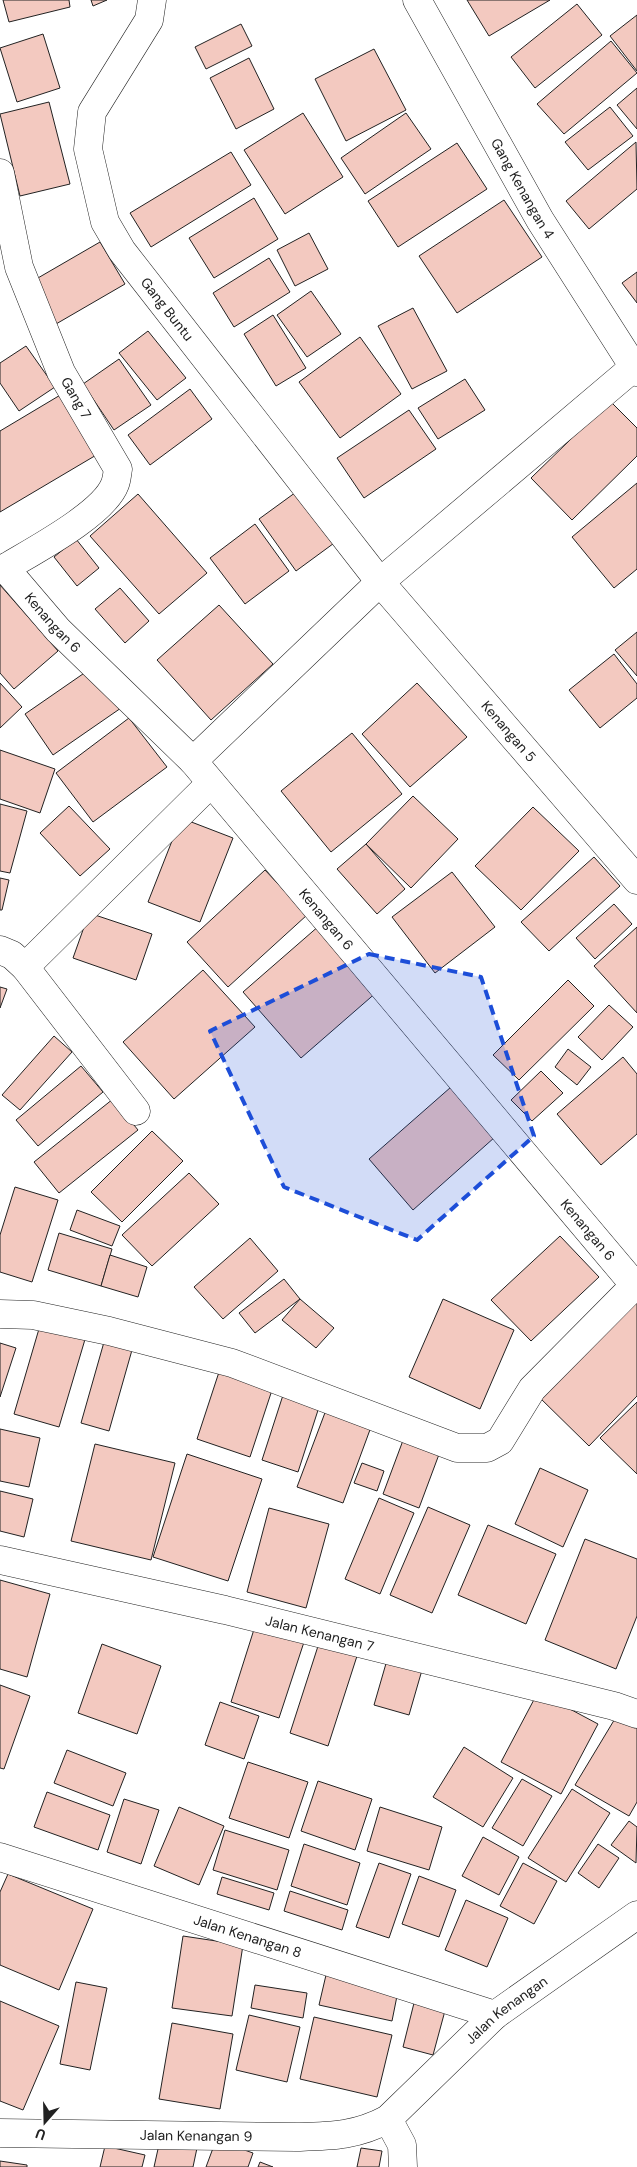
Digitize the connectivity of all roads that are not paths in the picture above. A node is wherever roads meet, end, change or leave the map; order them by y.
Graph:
1 (152, 0) edge
2 (417, 0) edge
3 (0, 173) edge
4 (635, 370) edge
5 (2, 569) edge
6 (380, 582) junction
7 (193, 761) junction
8 (211, 783) junction
9 (637, 880) edge
10 (0, 950) edge
11 (25, 968) junction
12 (136, 1111) dead end
13 (636, 1286) edge
14 (0, 1314) edge
15 (0, 1560) edge
16 (637, 1714) edge
17 (0, 1857) edge
18 (637, 1915) edge
19 (495, 2015) junction
20 (388, 2119) junction
21 (0, 2133) edge
22 (403, 2167) edge

1 - 6 street, Gang Buntu
2 - 4 street, Gang Kenangan 4
3 - 5 street, Gang 7
4 - 6 street
5 - 7 street, Kenangan 6
6 - 7 street
6 - 9 street, Kenangan 5
7 - 8 street, Kenangan 6
8 - 11 street
8 - 13 street, Kenangan 6
10 - 11 street
11 - 12 street
13 - 14 street
15 - 16 street, Jalan Kenangan 7
17 - 19 street, Jalan Kenangan 8
18 - 19 street, Jalan Kenangan
19 - 20 street, Jalan Kenangan
20 - 21 street, Jalan Kenangan 9
20 - 22 street

